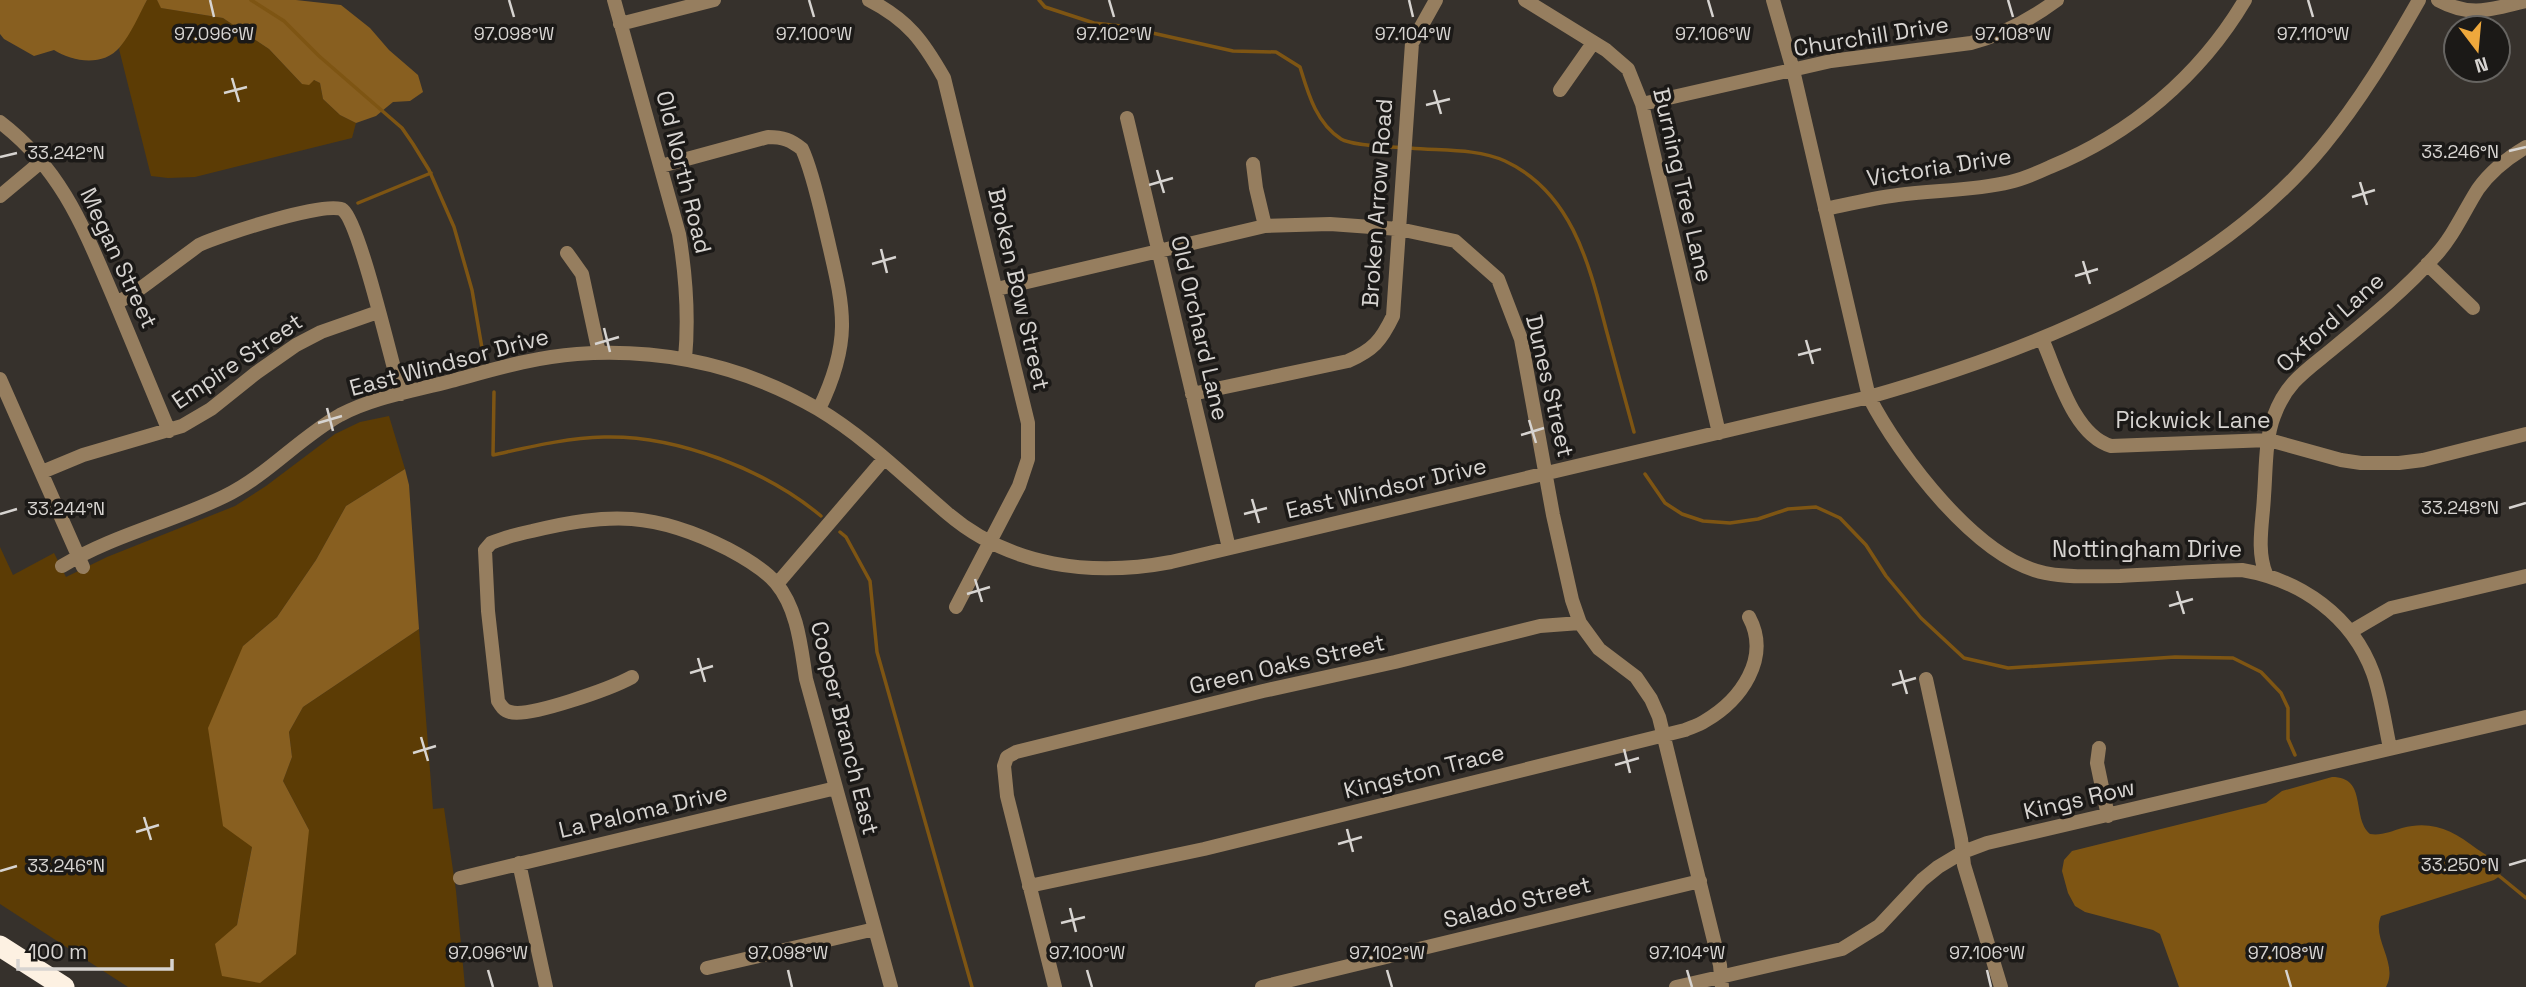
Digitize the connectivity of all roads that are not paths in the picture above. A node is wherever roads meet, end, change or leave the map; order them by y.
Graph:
1 (614, 0) edge
2 (714, 0) edge
3 (869, 0) edge
4 (1436, 0) edge
5 (1525, 0) edge
6 (1773, 0) edge
7 (2057, 0) edge
8 (2245, 0) edge
9 (2419, 0) edge
10 (2438, 0) edge
11 (2526, 1) edge
12 (620, 24) junction
13 (1593, 43) junction
14 (1793, 70) junction
15 (1560, 90) dead end
16 (1642, 104) junction
17 (1127, 118) dead end
18 (0, 122) edge
19 (2526, 147) edge
20 (43, 161) junction
21 (1253, 164) dead end
22 (661, 166) junction
23 (0, 196) edge
24 (1825, 209) junction
25 (1265, 226) junction
26 (1399, 229) junction
27 (1158, 250) junction
28 (567, 254) dead end
29 (2427, 264) junction
30 (997, 289) junction
31 (116, 303) junction
32 (2473, 308) dead end
33 (378, 312) junction
34 (2042, 339) junction
35 (599, 353) junction
36 (685, 359) junction
37 (0, 379) edge
38 (401, 394) junction
39 (1192, 394) junction
40 (1869, 397) junction
41 (819, 410) junction
42 (169, 431) junction
43 (1718, 433) junction
44 (2526, 435) edge
45 (2269, 440) junction
46 (884, 459) junction
47 (42, 472) junction
48 (1547, 473) junction
49 (990, 542) junction
50 (1229, 548) junction
51 (81, 561) junction
52 (62, 565) dead end
53 (2266, 574) junction
54 (2526, 576) edge
55 (777, 584) junction
56 (956, 607) dead end
57 (1749, 617) dead end
58 (1580, 623) junction
59 (2350, 632) junction
60 (632, 677) dead end
61 (1926, 679) dead end
62 (2526, 717) edge
63 (1665, 736) junction
64 (2099, 748) dead end
65 (2390, 748) junction
66 (836, 788) junction
67 (2108, 816) junction
68 (1963, 852) junction
69 (519, 863) junction
70 (460, 878) dead end
71 (1700, 881) junction
72 (1029, 886) junction
73 (874, 929) junction
74 (0, 946) edge
75 (707, 968) dead end
76 (1721, 981) edge
77 (64, 987) edge
78 (546, 987) edge
79 (891, 987) edge
80 (1055, 987) edge
81 (1262, 987) edge
82 (1675, 987) edge
83 (2001, 987) edge

1 - 12 street, Old North Road
2 - 12 street
3 - 30 street, Broken Bow Street
4 - 26 street, Broken Arrow Road
5 - 13 street, Burning Tree Lane
6 - 14 street, Nottingham Drive
7 - 14 street, Churchill Drive
8 - 24 street, Victoria Drive
9 - 34 street, East Windsor Drive
10 - 11 street
12 - 22 street, Old North Road
13 - 15 street
13 - 16 street, Burning Tree Lane
14 - 16 street, Churchill Drive
14 - 24 street, Nottingham Drive
16 - 43 street, Burning Tree Lane
17 - 27 street, Old Orchard Lane
18 - 20 street, Megan Street
19 - 29 street, Oxford Lane
20 - 23 street
20 - 31 street, Megan Street
21 - 25 street
22 - 36 street, Old North Road
22 - 41 street
24 - 40 street, Nottingham Drive
25 - 26 street, Dunes Street
25 - 27 street, Dunes Street
26 - 39 street, Broken Arrow Road
26 - 48 street, Dunes Street
27 - 30 street, Dunes Street
27 - 39 street, Old Orchard Lane
28 - 35 street
29 - 32 street
29 - 45 street, Oxford Lane
30 - 49 street, Broken Bow Street
31 - 33 street
31 - 42 street, Megan Street
33 - 38 street
33 - 42 street, Empire Street
34 - 40 street, East Windsor Drive
34 - 45 street, Pickwick Lane
35 - 36 street, East Windsor Drive
35 - 38 street, East Windsor Drive
36 - 41 street, East Windsor Drive
37 - 47 street
38 - 51 street, East Windsor Drive
39 - 50 street, Old Orchard Lane
40 - 43 street, East Windsor Drive
40 - 53 street, Nottingham Drive
41 - 46 street, East Windsor Drive
42 - 47 street, Empire Street
43 - 48 street, East Windsor Drive
44 - 45 street, Pickwick Lane
45 - 53 street, Oxford Lane
46 - 49 street, East Windsor Drive
46 - 55 street
47 - 51 street
48 - 50 street, East Windsor Drive
48 - 58 street, Dunes Street
49 - 50 street, East Windsor Drive
49 - 56 street, Broken Bow Street
51 - 52 street, East Windsor Drive
53 - 59 street, Nottingham Drive
54 - 59 street
55 - 60 street, Cooper Branch East
55 - 66 street, Cooper Branch East
57 - 63 street, Kingston Trace
58 - 63 street, Dunes Street
58 - 72 street, Green Oaks Street
59 - 65 street, Nottingham Drive
61 - 68 street
62 - 65 street, Kings Row
63 - 71 street, Dunes Street
63 - 72 street, Kingston Trace
64 - 67 street
65 - 67 street, Kings Row
66 - 69 street, La Paloma Drive
66 - 73 street, Cooper Branch East
67 - 68 street, Kings Row
68 - 76 street, Kings Row
68 - 83 street
69 - 70 street, La Paloma Drive
69 - 78 street
71 - 76 street, Dunes Street
71 - 81 street, Salado Street
72 - 80 street
73 - 75 street
73 - 79 street, Cooper Branch East
74 - 77 highway
76 - 82 street, Kings Row

